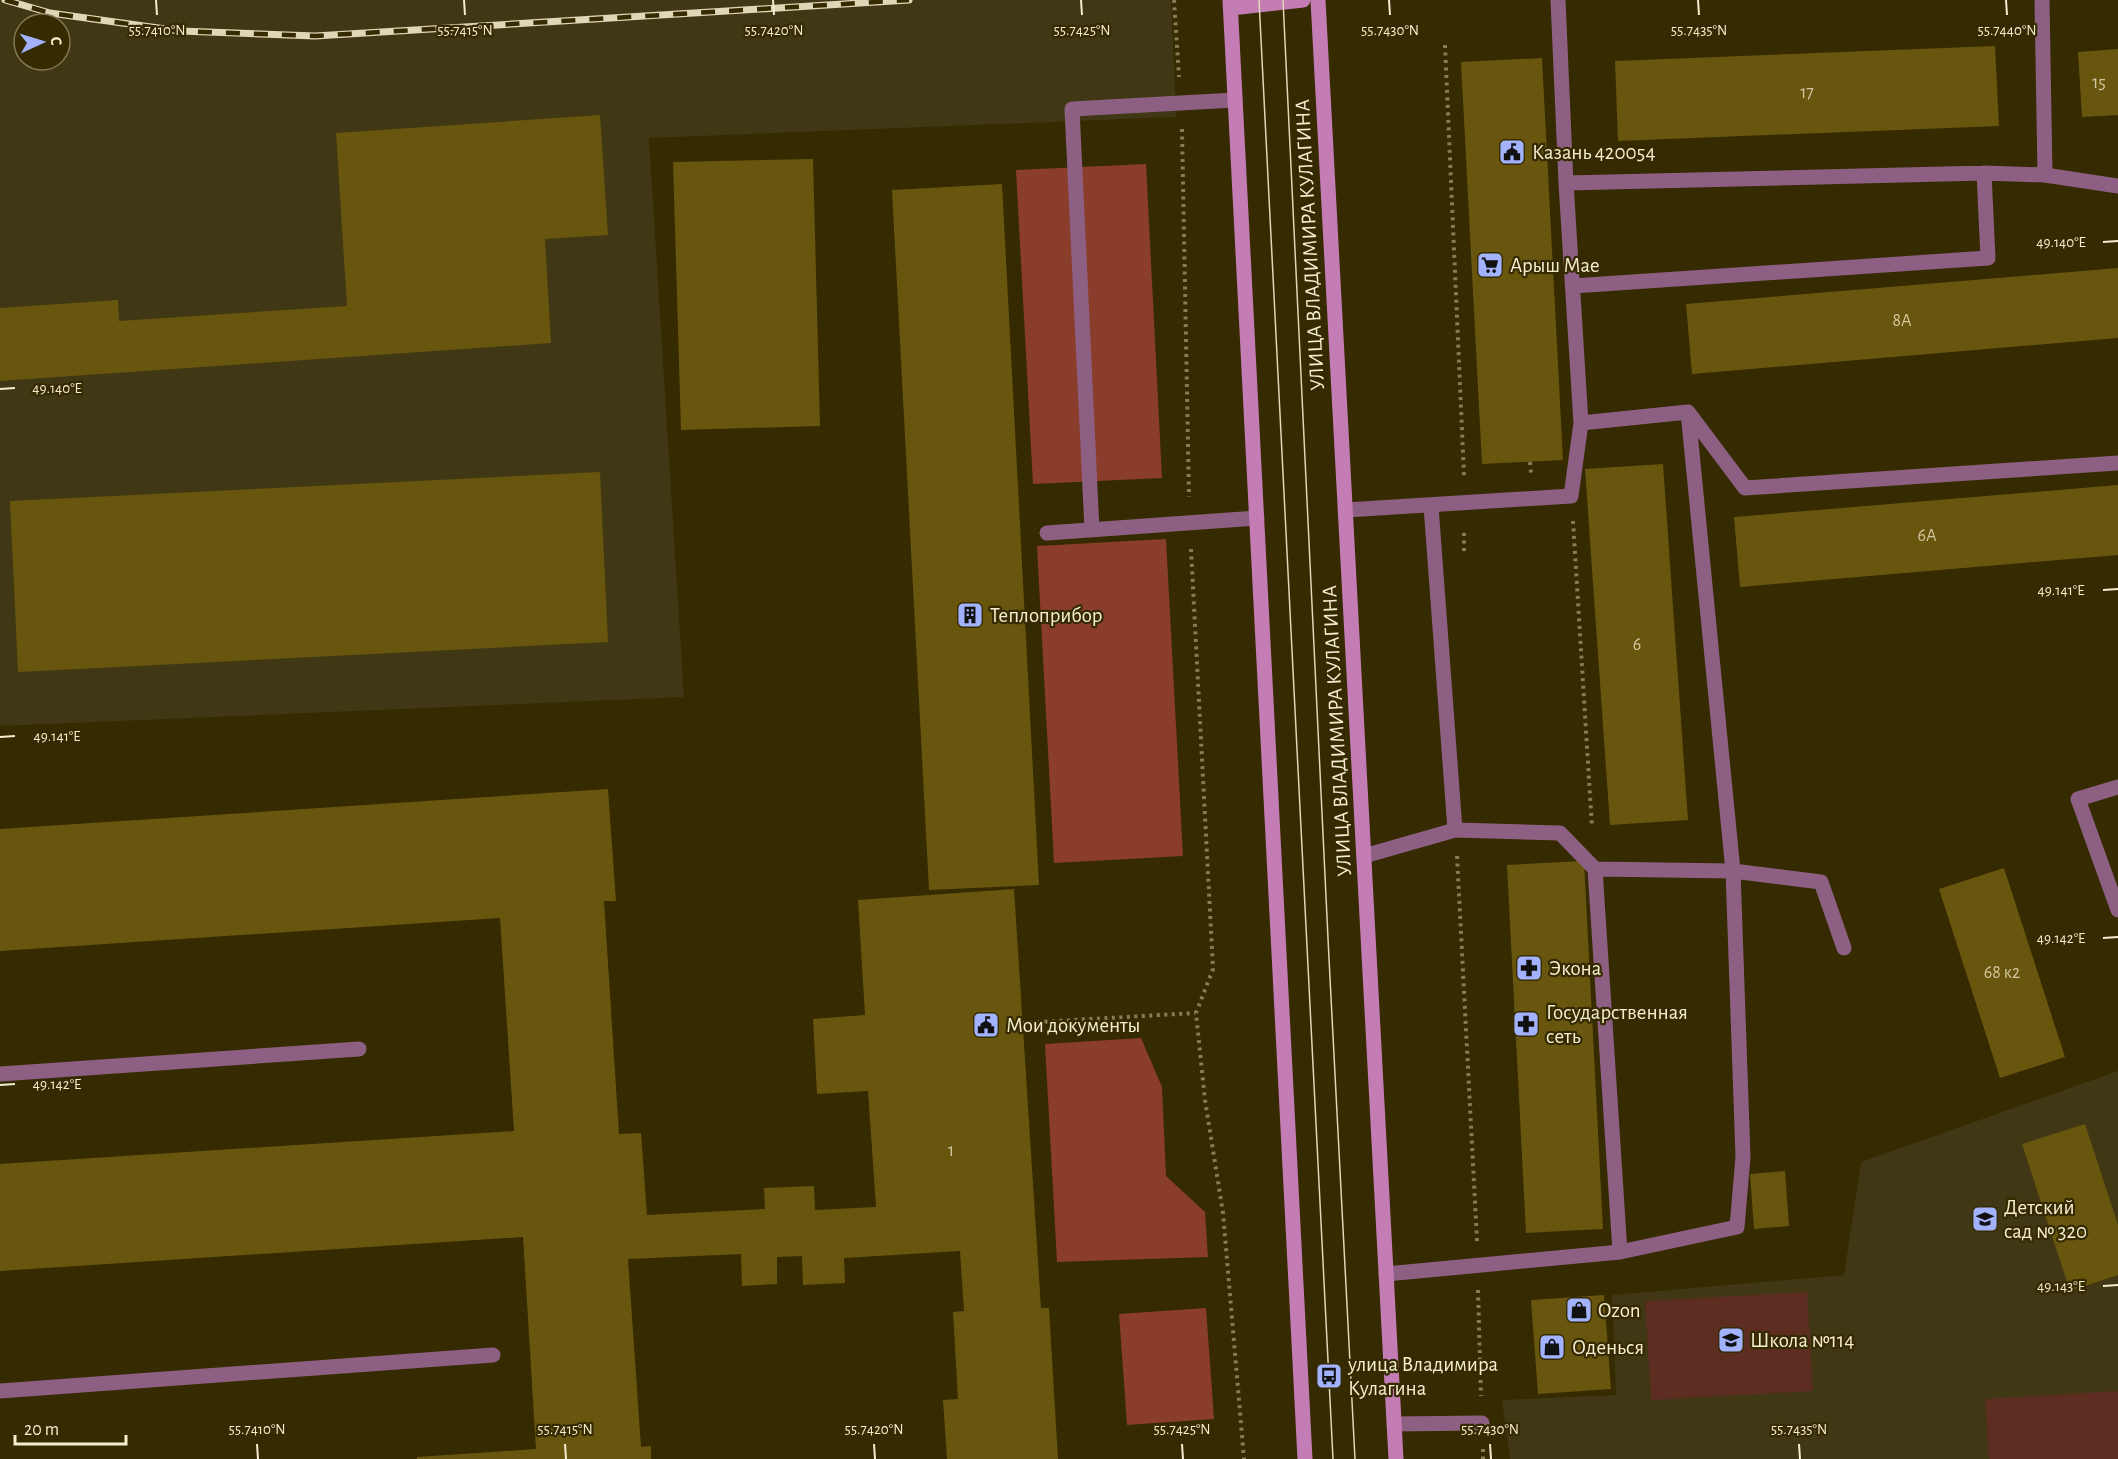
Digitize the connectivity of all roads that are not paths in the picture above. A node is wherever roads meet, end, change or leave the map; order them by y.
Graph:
1 (1303, 0) edge
2 (1318, 0) edge
3 (1558, 0) edge
4 (2043, 0) edge
5 (1231, 4) edge
6 (1235, 100) junction
7 (1984, 173) junction
8 (2045, 175) junction
9 (1566, 183) junction
10 (2118, 186) edge
11 (1573, 286) junction
12 (1688, 412) junction
13 (1581, 423) junction
14 (2118, 463) edge
15 (1431, 506) junction
16 (1346, 510) junction
17 (1257, 518) junction
18 (1092, 530) junction
19 (1047, 533) dead end
20 (2118, 787) edge
21 (1455, 830) junction
22 (1364, 856) junction
23 (1595, 869) junction
24 (1733, 871) junction
25 (2118, 910) edge
26 (1844, 948) dead end
27 (359, 1049) dead end
28 (0, 1074) edge
29 (1620, 1252) junction
30 (1386, 1274) junction
31 (493, 1355) dead end
32 (0, 1391) edge
33 (1482, 1423) dead end
34 (1394, 1424) junction
35 (1305, 1459) edge
36 (1396, 1459) edge

1 - 5 main road
2 - 16 main road, УЛИЦА ВЛАДИМИРА КУЛАГИНА
3 - 9 lane
4 - 8 lane
5 - 6 main road
6 - 17 main road
6 - 18 lane
7 - 8 lane
7 - 9 lane
7 - 11 lane
8 - 10 lane
9 - 11 lane
11 - 13 lane
12 - 13 lane
12 - 14 lane
12 - 24 lane
13 - 15 lane
15 - 16 lane
15 - 21 lane
16 - 22 main road, УЛИЦА ВЛАДИМИРА КУЛАГИНА
17 - 18 lane
17 - 35 main road
18 - 19 lane
20 - 25 lane
21 - 22 lane
21 - 23 lane
22 - 30 main road, УЛИЦА ВЛАДИМИРА КУЛАГИНА
23 - 24 lane
23 - 29 lane
24 - 26 lane
24 - 29 lane
27 - 28 lane
29 - 30 lane
30 - 34 main road, УЛИЦА ВЛАДИМИРА КУЛАГИНА
31 - 32 lane
33 - 34 lane
34 - 36 main road, УЛИЦА ВЛАДИМИРА КУЛАГИНА

